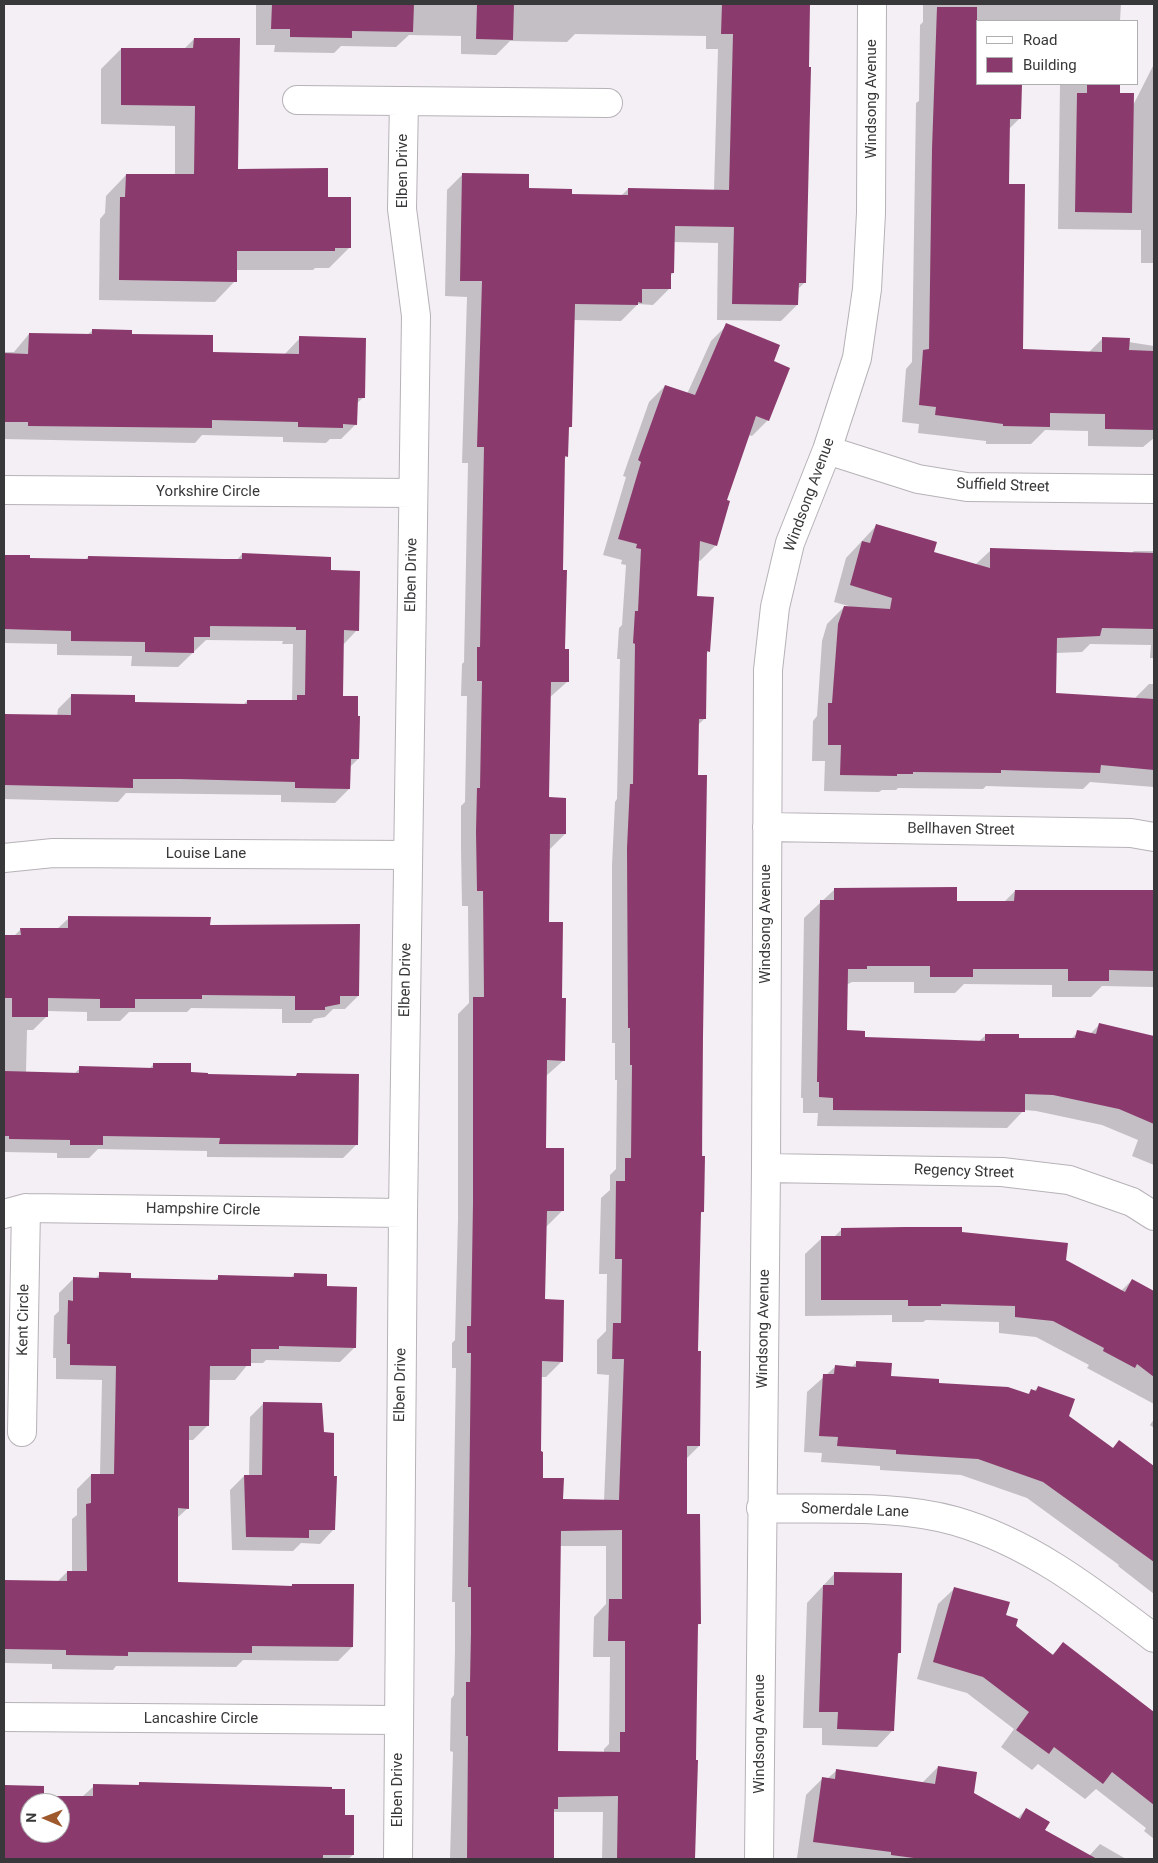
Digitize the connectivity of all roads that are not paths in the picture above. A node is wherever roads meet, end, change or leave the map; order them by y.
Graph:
1 (872, 4) edge
2 (297, 100) dead end
3 (404, 101) junction
4 (608, 103) dead end
5 (827, 450) junction
6 (4, 490) edge
7 (1154, 490) edge
8 (413, 493) junction
9 (767, 827) junction
10 (1154, 838) edge
11 (408, 855) junction
12 (4, 858) edge
13 (766, 1168) junction
14 (15, 1211) edge
15 (403, 1212) junction
16 (1154, 1216) edge
17 (22, 1432) dead end
18 (761, 1508) junction
19 (1154, 1638) edge
20 (4, 1717) edge
21 (398, 1720) junction
22 (398, 1859) edge
23 (759, 1859) edge

1 - 5 street, Windsong Avenue
2 - 3 street
3 - 4 street
3 - 8 street, Elben Drive
5 - 7 street, Suffield Street
5 - 9 street, Windsong Avenue
6 - 8 street, Yorkshire Circle
8 - 11 street, Elben Drive
9 - 10 street, Bellhaven Street
9 - 13 street, Windsong Avenue
11 - 12 street, Louise Lane
11 - 15 street, Elben Drive
13 - 16 street, Regency Street
13 - 18 street, Windsong Avenue
14 - 15 street, Hampshire Circle
14 - 17 street, Kent Circle
15 - 21 street, Elben Drive
18 - 19 street, Somerdale Lane
18 - 23 street, Windsong Avenue
20 - 21 street, Lancashire Circle
21 - 22 street, Elben Drive

